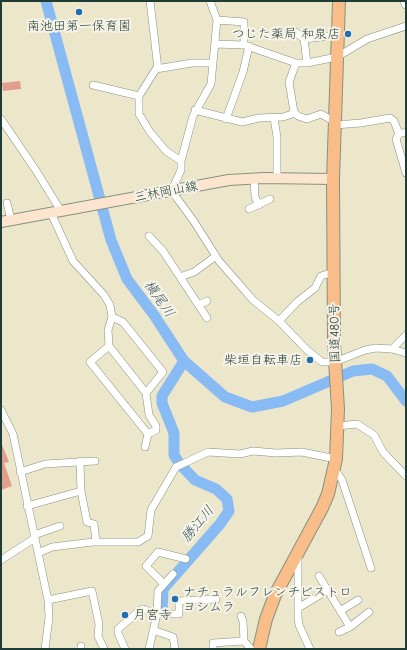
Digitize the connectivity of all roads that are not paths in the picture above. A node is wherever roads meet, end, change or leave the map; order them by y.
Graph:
1 (150, 1) edge
2 (210, 1) edge
3 (339, 1) edge
4 (217, 20) junction
5 (406, 26) edge
6 (294, 31) dead end
7 (338, 35) junction
8 (304, 38) junction
9 (215, 44) junction
10 (246, 46) junction
11 (337, 57) junction
12 (212, 63) junction
13 (296, 63) junction
14 (307, 63) junction
15 (158, 69) junction
16 (93, 85) dead end
17 (139, 96) junction
18 (195, 110) junction
19 (295, 113) junction
20 (274, 118) junction
21 (1, 119) edge
22 (226, 119) junction
23 (335, 124) junction
24 (402, 133) edge
25 (181, 161) junction
26 (406, 173) edge
27 (254, 178) junction
28 (276, 178) junction
29 (333, 179) junction
30 (172, 190) junction
31 (270, 199) dead end
32 (7, 203) dead end
33 (259, 205) junction
34 (249, 209) dead end
35 (56, 212) junction
36 (6, 221) edge
37 (151, 241) dead end
38 (216, 256) junction
39 (334, 272) junction
40 (180, 277) junction
41 (207, 300) dead end
42 (199, 305) junction
43 (112, 317) junction
44 (207, 318) dead end
45 (279, 321) junction
46 (406, 335) edge
47 (109, 346) junction
48 (392, 349) junction
49 (406, 353) edge
50 (335, 366) junction
51 (146, 393) junction
52 (1, 410) edge
53 (338, 426) junction
54 (148, 434) junction
55 (145, 447) dead end
56 (336, 459) junction
57 (80, 461) junction
58 (95, 461) dead end
59 (20, 472) junction
60 (334, 472) junction
61 (406, 476) edge
62 (81, 491) junction
63 (27, 506) junction
64 (60, 526) dead end
65 (34, 537) junction
66 (96, 542) junction
67 (298, 552) junction
68 (38, 553) junction
69 (186, 559) dead end
70 (1, 560) edge
71 (371, 568) dead end
72 (173, 574) dead end
73 (319, 576) dead end
74 (164, 584) junction
75 (328, 590) junction
76 (216, 599) dead end
77 (48, 600) junction
78 (358, 600) dead end
79 (298, 608) junction
80 (340, 611) junction
81 (369, 612) dead end
82 (157, 614) junction
83 (241, 616) dead end
84 (350, 627) junction
85 (153, 630) junction
86 (339, 632) dead end
87 (244, 641) junction
88 (46, 649) edge
89 (104, 649) edge
90 (125, 649) edge
91 (149, 649) edge
92 (175, 649) edge
93 (213, 649) edge
94 (251, 649) edge
95 (259, 649) edge
96 (310, 649) edge

1 - 15 street
2 - 4 street
3 - 7 highway, 国道480号
4 - 9 street
4 - 10 street
5 - 11 street
6 - 8 street
7 - 8 street
7 - 11 highway, 国道480号
8 - 14 street
9 - 10 street
9 - 12 street
10 - 13 street
10 - 22 street
11 - 14 street
11 - 23 highway, 国道480号
12 - 15 street
12 - 18 street
13 - 14 street
13 - 19 street
15 - 17 street
16 - 17 street
17 - 25 street
18 - 22 street
18 - 25 street
19 - 20 street
19 - 23 street
20 - 22 street
20 - 28 street
21 - 35 street
23 - 24 street
23 - 29 highway, 国道480号
24 - 26 street
25 - 30 street
27 - 28 main road, 三林岡山線
27 - 30 main road, 三林岡山線
27 - 33 street
28 - 29 main road, 三林岡山線
29 - 39 highway, 国道480号
30 - 35 main road, 三林岡山線
30 - 38 street
31 - 33 street
32 - 36 street
33 - 34 street
35 - 36 main road, 三林岡山線
35 - 43 street
37 - 40 street
38 - 40 street
38 - 45 street
39 - 45 street
39 - 50 highway, 国道480号
40 - 42 street
41 - 42 street
42 - 44 street
43 - 47 street
43 - 51 street
45 - 50 street
46 - 48 street
47 - 51 street
47 - 54 street
48 - 49 street
48 - 50 street
50 - 53 highway, 国道480号
51 - 54 street
52 - 59 street
53 - 56 highway, 国道480号
53 - 61 street
54 - 55 street
56 - 60 highway, 国道480号
56 - 66 street
57 - 58 street
57 - 59 street
57 - 62 street
59 - 63 street
60 - 67 highway, 国道480号
60 - 71 street
62 - 63 street
62 - 66 street
63 - 65 street
64 - 65 street
65 - 68 street
65 - 70 street
66 - 68 street
67 - 79 street
67 - 95 highway, 国道480号
68 - 77 street
69 - 74 street
72 - 74 street
73 - 75 street
74 - 82 street
75 - 79 street
75 - 80 street
76 - 82 street
77 - 88 street
77 - 89 street
78 - 80 street
79 - 96 street
80 - 84 street
81 - 84 street
82 - 85 street
82 - 90 street
83 - 87 street
84 - 86 street
85 - 91 street
85 - 92 street
87 - 93 street
87 - 94 street

